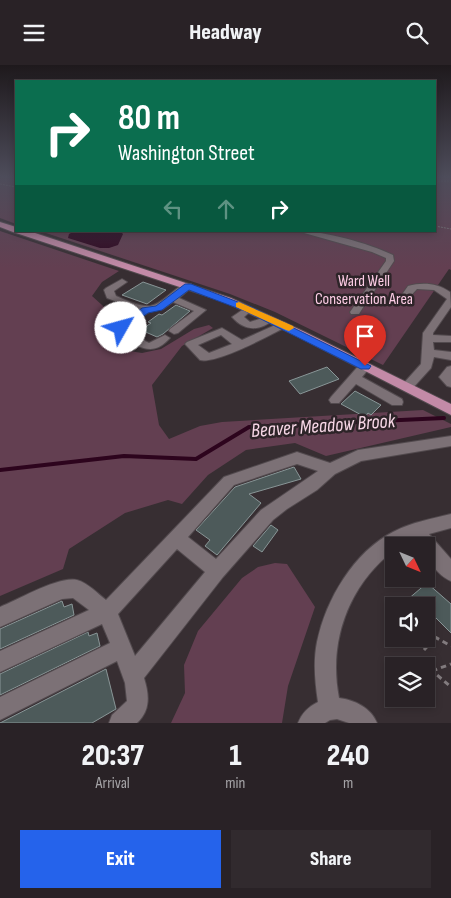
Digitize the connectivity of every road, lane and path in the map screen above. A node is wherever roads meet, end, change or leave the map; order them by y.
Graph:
1 (0, 224) edge
2 (436, 226) edge
3 (451, 229) edge
4 (15, 230) edge
5 (24, 232) edge
6 (306, 232) edge
7 (122, 281) dead end
8 (188, 286) junction
9 (365, 297) junction
10 (172, 298) junction
11 (451, 299) edge
12 (248, 309) junction
13 (145, 310) junction
14 (355, 312) dead end
15 (269, 319) junction
16 (282, 325) junction
17 (174, 331) dead end
18 (149, 335) dead end
19 (165, 338) dead end
20 (428, 338) junction
21 (451, 339) edge
22 (140, 342) junction
23 (241, 345) dead end
24 (428, 353) junction
25 (451, 356) edge
26 (365, 366) junction
27 (451, 369) edge
28 (354, 378) junction
29 (451, 383) edge
30 (407, 387) junction
31 (334, 400) dead end
32 (397, 402) dead end
33 (451, 410) edge
34 (451, 441) edge
35 (330, 470) junction
36 (451, 521) edge
37 (415, 530) junction
38 (177, 539) junction
39 (218, 571) junction
40 (451, 572) edge
41 (107, 612) junction
42 (0, 617) edge
43 (435, 639) edge
44 (451, 646) edge
45 (427, 647) edge
46 (122, 648) junction
47 (424, 650) dead end
48 (0, 662) edge
49 (451, 664) edge
50 (133, 675) junction
51 (451, 687) edge
52 (330, 708) junction
53 (0, 709) edge
54 (120, 723) edge
55 (309, 723) edge
56 (366, 723) edge

1 - 4 main road
2 - 3 path
5 - 8 main road
6 - 9 street
7 - 13 street
8 - 10 street
8 - 12 main road
9 - 11 street
9 - 14 street
10 - 13 street
10 - 17 street
11 - 20 street
12 - 15 main road
12 - 15 street
13 - 22 street
15 - 16 main road
16 - 23 street
16 - 26 main road
18 - 22 street
19 - 22 street
20 - 21 street
20 - 24 street
24 - 25 street
24 - 30 street
26 - 28 street
26 - 30 main road
27 - 29 street
28 - 31 street
28 - 32 street
30 - 33 main road
34 - 35 street
35 - 38 street
35 - 39 street
36 - 37 street
37 - 40 street
37 - 52 street
38 - 39 street
38 - 41 street
39 - 50 street
41 - 42 street
41 - 46 street
41 - 48 street
43 - 44 path
45 - 47 path
46 - 50 street
46 - 53 street
49 - 51 path
50 - 54 street
52 - 55 street
52 - 56 street

